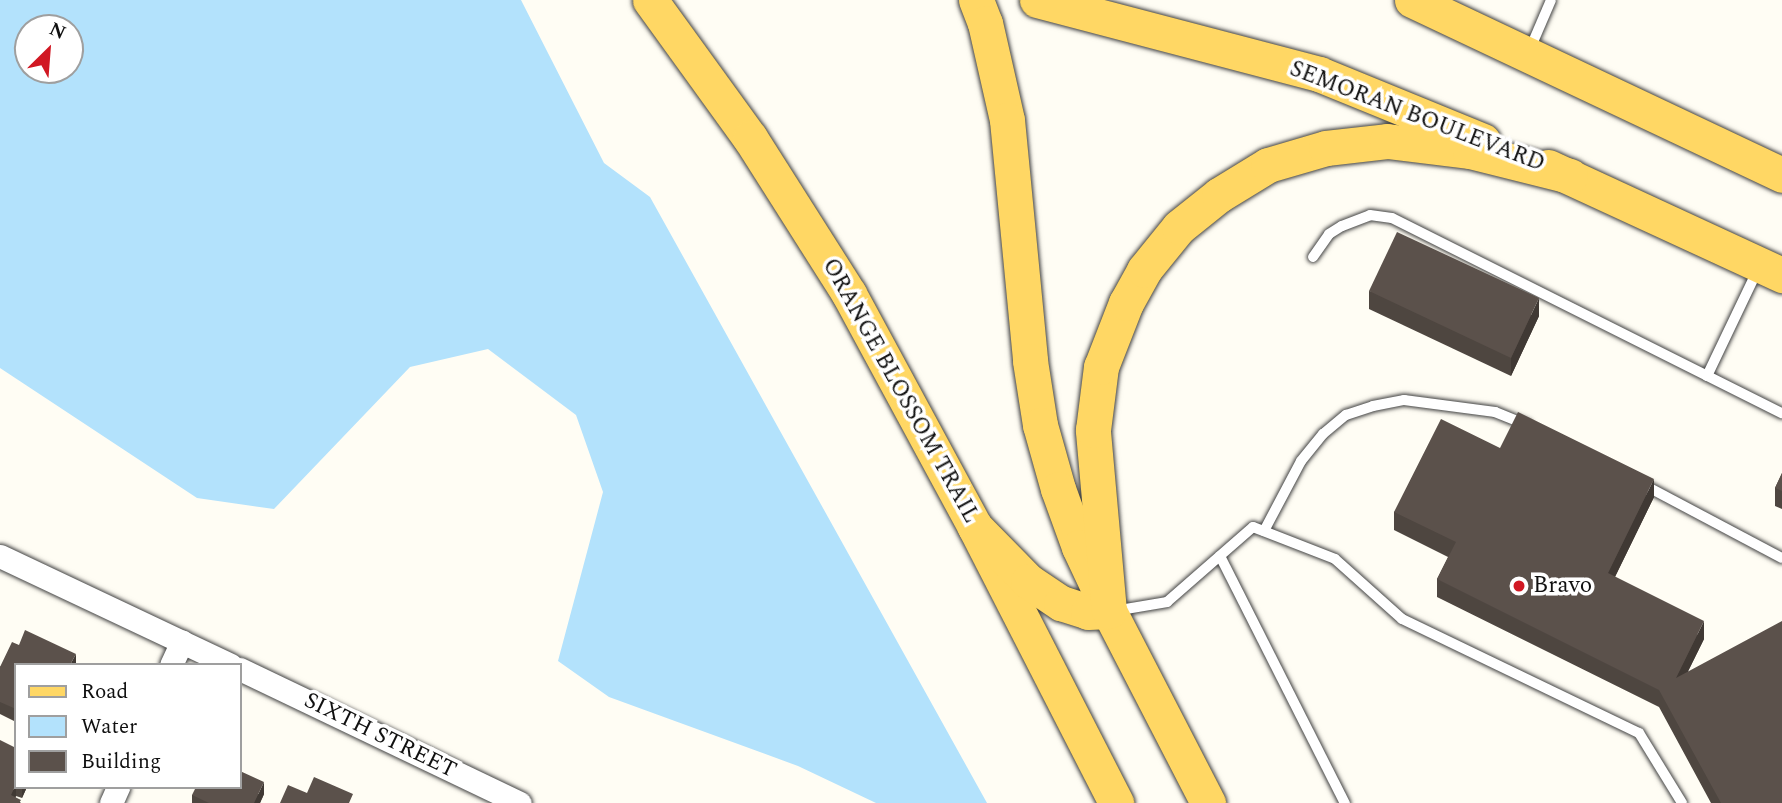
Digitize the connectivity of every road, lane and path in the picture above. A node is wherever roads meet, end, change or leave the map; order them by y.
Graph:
1 (650, 0) edge
2 (976, 0) edge
3 (1037, 0) edge
4 (1412, 0) edge
5 (1551, 0) edge
6 (1527, 55) junction
7 (1570, 176) junction
8 (1782, 176) edge
9 (1313, 257) dead end
10 (1771, 270) edge
11 (1707, 376) junction
12 (1782, 413) edge
13 (1537, 430) edge
14 (1629, 477) edge
15 (975, 527) junction
16 (1264, 531) junction
17 (0, 556) edge
18 (1220, 556) junction
19 (1782, 558) edge
20 (1109, 611) junction
21 (182, 641) junction
22 (173, 663) edge
23 (227, 663) edge
24 (242, 670) edge
25 (520, 803) edge
26 (1116, 803) edge
27 (1208, 803) edge
28 (1345, 803) edge
29 (1682, 803) edge

1 - 15 main road, ORANGE BLOSSOM TRAIL
2 - 20 main road
3 - 7 main road, SEMORAN BOULEVARD
4 - 6 main road
5 - 6 lane
6 - 8 main road
7 - 10 main road, SEMORAN BOULEVARD
7 - 20 main road
9 - 11 lane
10 - 11 lane
11 - 12 lane
13 - 16 lane
14 - 19 lane
15 - 20 main road
15 - 26 main road, ORANGE BLOSSOM TRAIL
16 - 18 lane
16 - 29 lane
17 - 21 street
18 - 20 lane
18 - 28 lane
20 - 27 main road
21 - 22 street
21 - 23 street
24 - 25 street, SIXTH STREET

